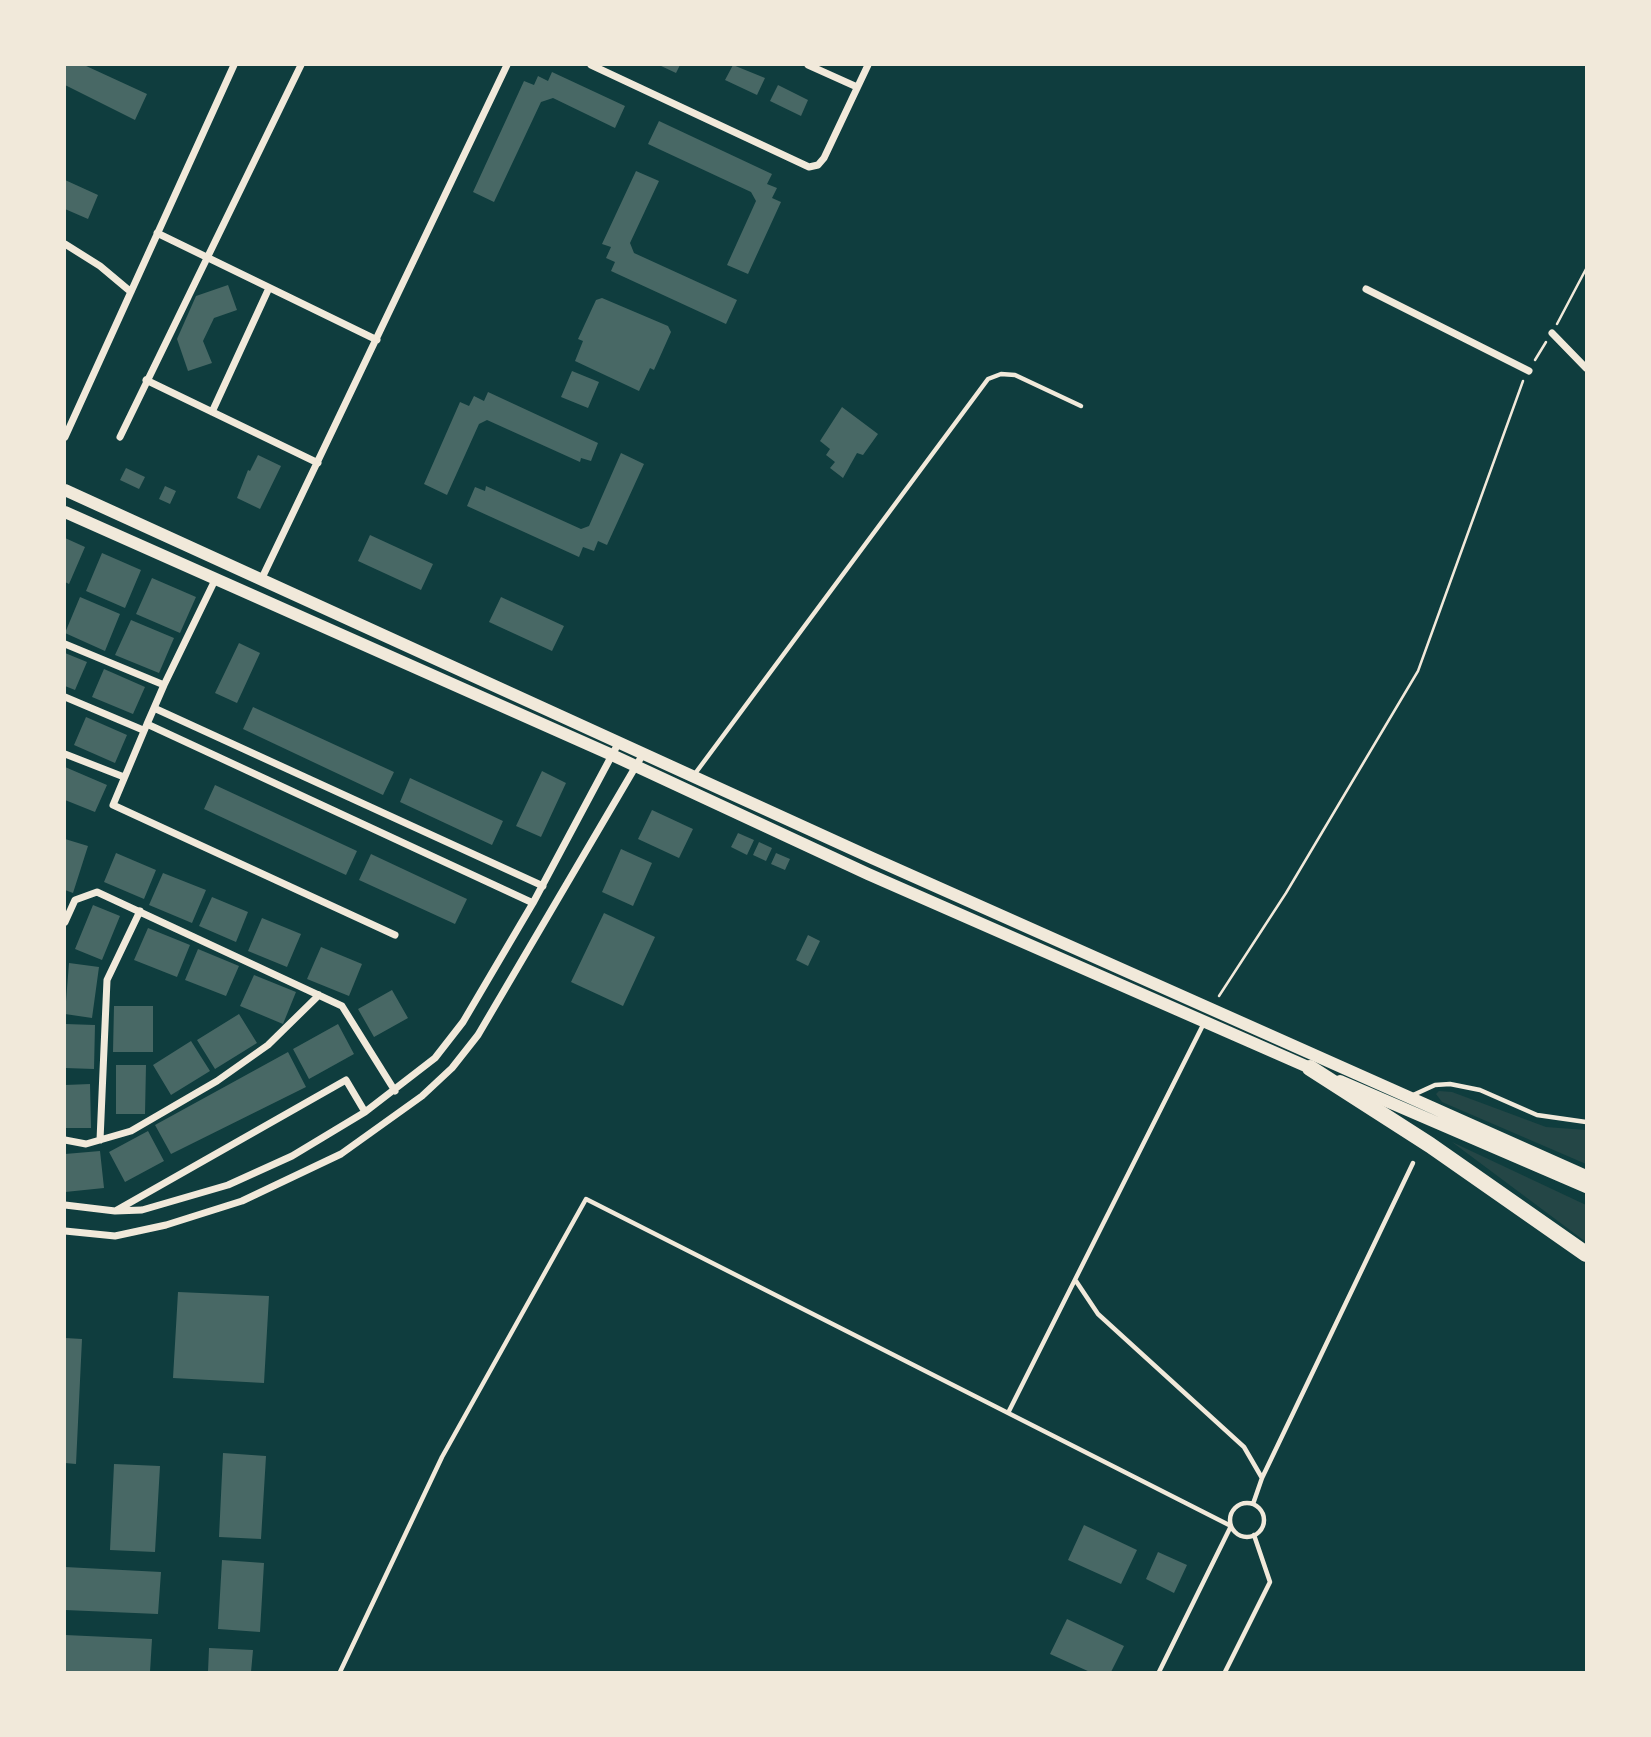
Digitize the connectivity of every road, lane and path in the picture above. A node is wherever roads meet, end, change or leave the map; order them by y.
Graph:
1 (234, 65) edge
2 (301, 65) edge
3 (508, 65) edge
4 (591, 65) edge
5 (808, 65) edge
6 (868, 65) edge
7 (857, 87) junction
8 (157, 233) junction
9 (65, 244) edge
10 (207, 257) junction
11 (1586, 269) edge
12 (269, 288) junction
13 (1366, 289) dead end
14 (131, 292) junction
15 (1552, 332) junction
16 (377, 340) junction
17 (1586, 369) edge
18 (1529, 371) junction
19 (146, 380) junction
20 (1081, 406) dead end
21 (212, 412) junction
22 (65, 437) edge
23 (120, 437) dead end
24 (318, 463) junction
25 (65, 490) edge
26 (65, 512) edge
27 (215, 579) junction
28 (261, 581) junction
29 (65, 644) edge
30 (164, 685) junction
31 (65, 697) edge
32 (154, 708) junction
33 (145, 727) junction
34 (619, 742) junction
35 (65, 754) edge
36 (643, 754) junction
37 (612, 755) junction
38 (635, 768) junction
39 (124, 777) junction
40 (693, 777) junction
41 (686, 791) junction
42 (543, 886) junction
43 (65, 896) edge
44 (75, 900) junction
45 (533, 903) junction
46 (140, 911) junction
47 (65, 922) edge
48 (395, 936) dead end
49 (319, 995) junction
50 (1211, 1007) junction
51 (1205, 1022) junction
52 (1310, 1068) junction
53 (395, 1091) junction
54 (1408, 1098) junction
55 (365, 1112) junction
56 (1586, 1122) edge
57 (65, 1140) edge
58 (100, 1140) junction
59 (1413, 1163) dead end
60 (1586, 1176) edge
61 (1586, 1187) edge
62 (65, 1205) edge
63 (115, 1211) junction
64 (65, 1231) edge
65 (1586, 1254) edge
66 (1075, 1280) junction
67 (1010, 1411) junction
68 (1262, 1478) junction
69 (1253, 1504) junction
70 (1231, 1526) junction
71 (1254, 1535) junction
72 (340, 1672) edge
73 (1159, 1672) edge
74 (1225, 1672) edge

1 - 8 street
2 - 10 street
3 - 16 street
4 - 7 street
5 - 7 street
6 - 7 street
8 - 10 street
8 - 14 street
9 - 14 street
10 - 12 street
10 - 19 street
11 - 15 path
12 - 16 street
12 - 21 street
13 - 18 street
14 - 22 street
15 - 17 street
15 - 18 path
16 - 24 street
18 - 50 path
19 - 21 street
19 - 23 street
20 - 40 lane
21 - 24 street
24 - 28 street
25 - 28 main road
26 - 27 main road
27 - 30 street
27 - 37 main road
28 - 34 main road
29 - 30 street
30 - 32 street
31 - 33 street
32 - 33 street
32 - 42 street
33 - 39 street
33 - 45 street
34 - 36 main road
34 - 37 street
35 - 39 street
36 - 38 street
36 - 40 main road
37 - 38 main road
37 - 42 street
38 - 41 main road
38 - 64 street
39 - 48 street
40 - 41 lane
40 - 50 main road
41 - 51 main road
42 - 45 street
43 - 44 street
44 - 46 street
44 - 47 street
45 - 53 street
46 - 49 street
46 - 58 street
49 - 53 street
49 - 58 street
50 - 51 main road
50 - 54 main road
51 - 52 main road
51 - 66 lane
52 - 61 main road
52 - 65 highway
53 - 55 street
54 - 56 lane
54 - 60 main road
55 - 63 street
55 - 63 street
57 - 58 street
59 - 68 lane
62 - 63 street
66 - 67 lane
66 - 68 lane
67 - 70 lane
67 - 72 lane
68 - 69 lane
69 - 70 lane
69 - 71 lane
70 - 71 lane
70 - 73 lane
71 - 74 lane

